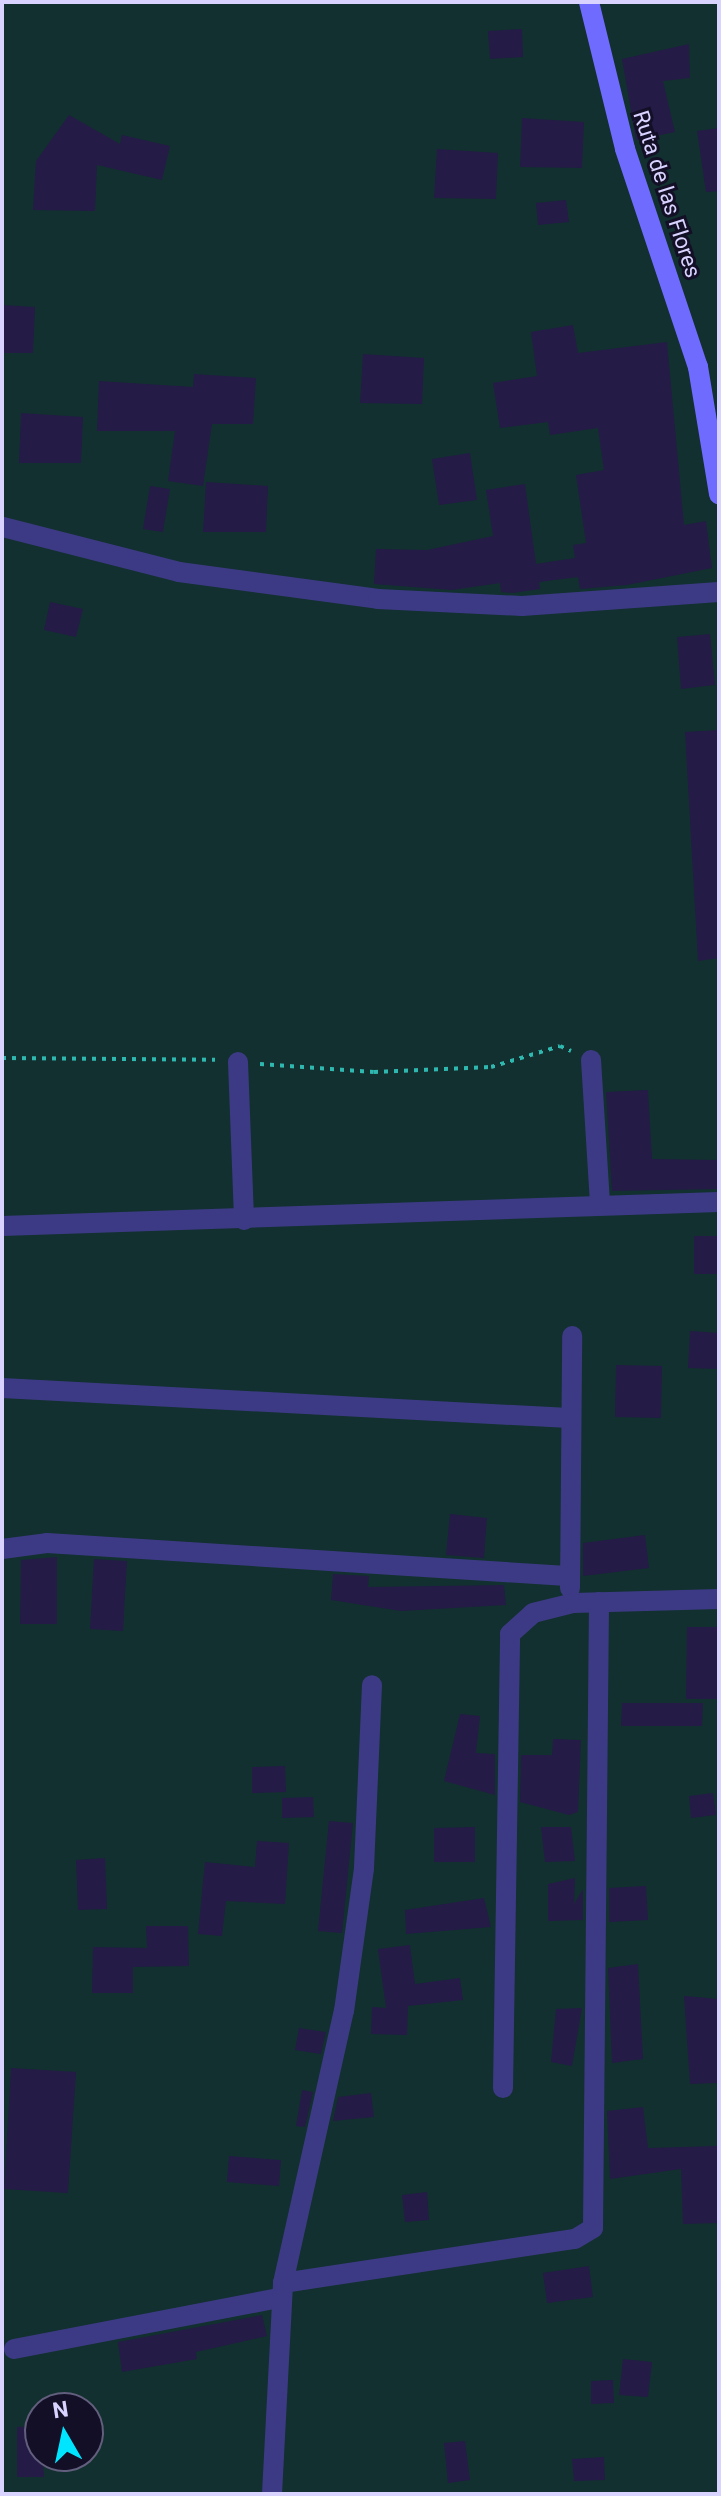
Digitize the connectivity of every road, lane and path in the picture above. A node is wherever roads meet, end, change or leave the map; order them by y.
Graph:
1 (589, 2) edge
2 (719, 494) edge
3 (3, 527) edge
4 (719, 592) edge
5 (2, 1058) edge
6 (591, 1060) joint
7 (238, 1062) junction
8 (719, 1202) edge
9 (600, 1205) junction
10 (244, 1220) junction
11 (2, 1226) edge
12 (572, 1336) dead end
13 (2, 1388) edge
14 (569, 1418) junction
15 (2, 1549) edge
16 (567, 1576) junction
17 (719, 1599) edge
18 (599, 1602) junction
19 (573, 1603) junction
20 (372, 1685) dead end
21 (503, 2088) dead end
22 (281, 2291) junction
23 (14, 2349) dead end
24 (272, 2494) edge

1 - 2 main road, Ruta de las Flores
3 - 4 street
5 - 7 path
6 - 7 path
6 - 9 street
7 - 10 street
8 - 9 street
9 - 10 street
10 - 11 street
12 - 14 street
13 - 14 street
14 - 16 street
15 - 16 street
16 - 19 street
17 - 18 street
18 - 19 street
18 - 22 street
19 - 21 street
20 - 22 street
22 - 23 street
22 - 24 street

